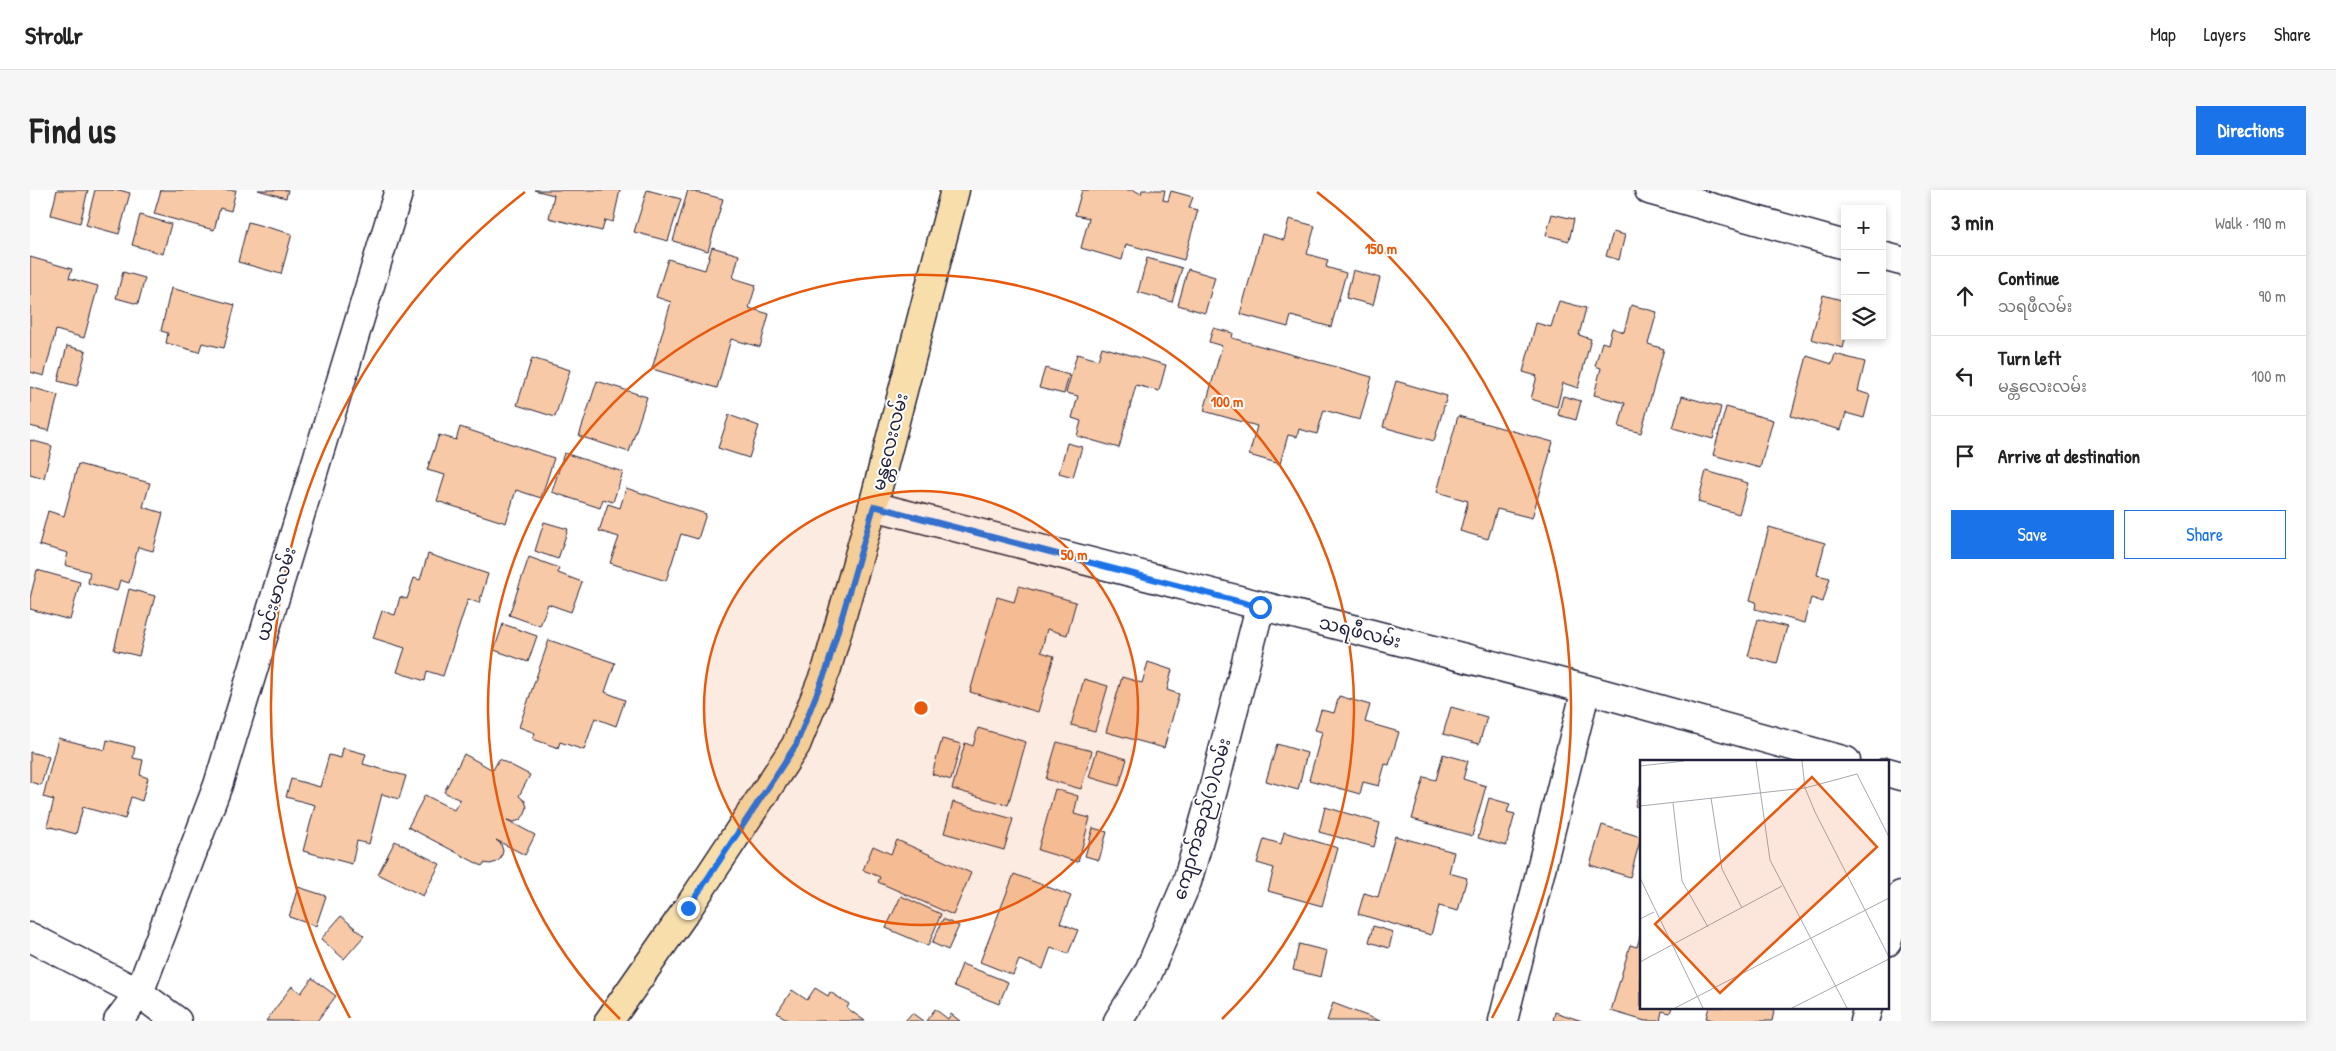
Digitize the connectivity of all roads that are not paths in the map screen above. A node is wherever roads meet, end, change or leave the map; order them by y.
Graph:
1 (399, 190) edge
2 (955, 190) edge
3 (1649, 190) edge
4 (1841, 244) edge
5 (1886, 257) edge
6 (1901, 261) edge
7 (874, 506) junction
8 (1260, 607) junction
9 (1586, 689) junction
10 (1842, 760) edge
11 (1888, 772) edge
12 (1901, 776) edge
13 (1901, 895) edge
14 (30, 937) edge
15 (1888, 939) edge
16 (139, 993) junction
17 (1868, 1008) edge
18 (118, 1021) edge
19 (177, 1021) edge
20 (609, 1021) edge
21 (1118, 1021) edge
22 (1503, 1021) edge
23 (1864, 1021) edge

1 - 16 street, ယင်းမာလမ်း
2 - 7 main road, မန္တလေးလမ်း
3 - 4 street
5 - 6 street
7 - 8 street, သရဖီလမ်း
7 - 20 main road, မန္တလေးလမ်း
8 - 9 street, သရဖီလမ်း
8 - 21 street, ကျောက်ဆည်(၁)လမ်း
9 - 10 street, သရဖီလမ်း
9 - 22 street
11 - 12 street
13 - 15 street
14 - 16 street
16 - 18 street, ယင်းမာလမ်း
16 - 19 street
17 - 23 street

